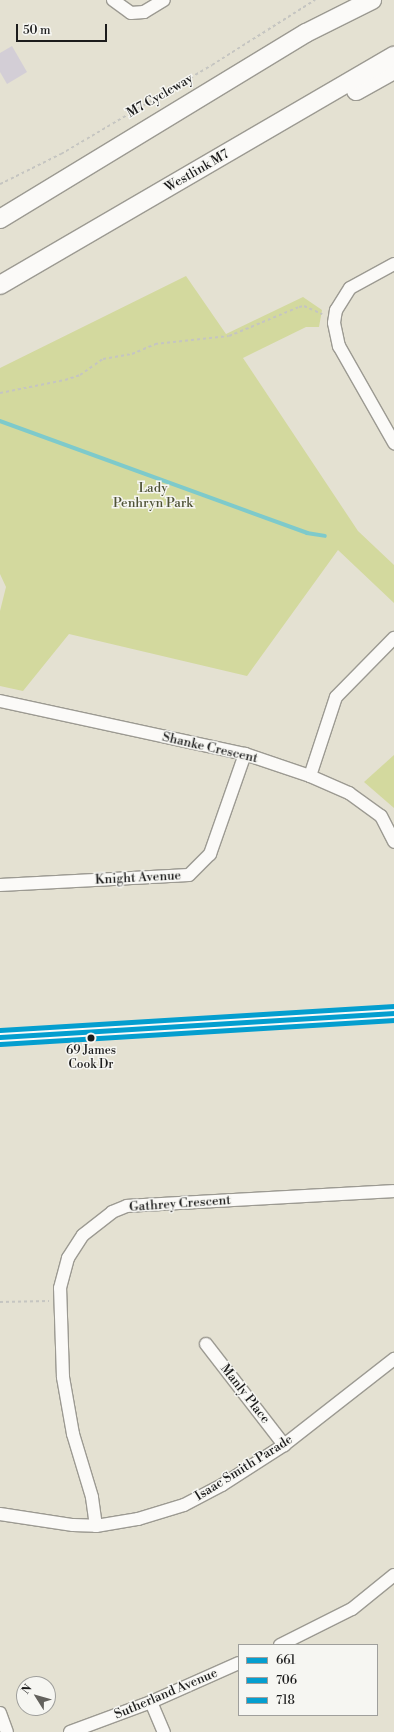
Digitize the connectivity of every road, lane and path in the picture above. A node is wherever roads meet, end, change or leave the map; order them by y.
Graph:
1 (113, 0) edge
2 (164, 0) edge
3 (315, 0) edge
4 (362, 0) edge
5 (372, 0) edge
6 (306, 33) junction
7 (394, 56) edge
8 (394, 70) edge
9 (237, 148) junction
10 (0, 184) edge
11 (0, 219) edge
12 (394, 264) edge
13 (0, 285) edge
14 (336, 310) junction
15 (0, 393) edge
16 (394, 443) edge
17 (394, 638) edge
18 (0, 701) edge
19 (245, 754) junction
20 (310, 776) junction
21 (394, 842) edge
22 (0, 885) edge
23 (394, 1013) edge
24 (0, 1037) edge
25 (394, 1192) edge
26 (61, 1300) junction
27 (0, 1302) edge
28 (206, 1344) dead end
29 (394, 1359) edge
30 (284, 1445) junction
31 (0, 1514) edge
32 (96, 1526) junction
33 (394, 1575) edge
34 (282, 1644) edge
35 (238, 1663) edge
36 (151, 1702) junction
37 (0, 1713) edge
38 (7, 1732) edge
39 (70, 1732) edge
40 (164, 1732) edge

1 - 2 street
3 - 10 path, M7 Cycleway
4 - 6 highway
5 - 6 highway
6 - 11 highway
7 - 9 highway, Westlink M7
8 - 9 highway
9 - 13 highway, Westlink M7
12 - 14 street
14 - 15 path
14 - 16 street
17 - 20 street
18 - 19 street, Shanke Crescent
19 - 20 street, Shanke Crescent
19 - 22 street, Knight Avenue
20 - 21 street, Shanke Crescent
23 - 24 street
25 - 26 street, Gathrey Crescent
26 - 27 path
26 - 32 street, Gathrey Crescent
28 - 30 street, Manly Place
29 - 30 street, Isaac Smith Parade
30 - 32 street, Isaac Smith Parade
31 - 32 street, Isaac Smith Parade
33 - 34 street
35 - 36 street, Sutherland Avenue
36 - 39 street, Sutherland Avenue
36 - 40 street
37 - 38 street

